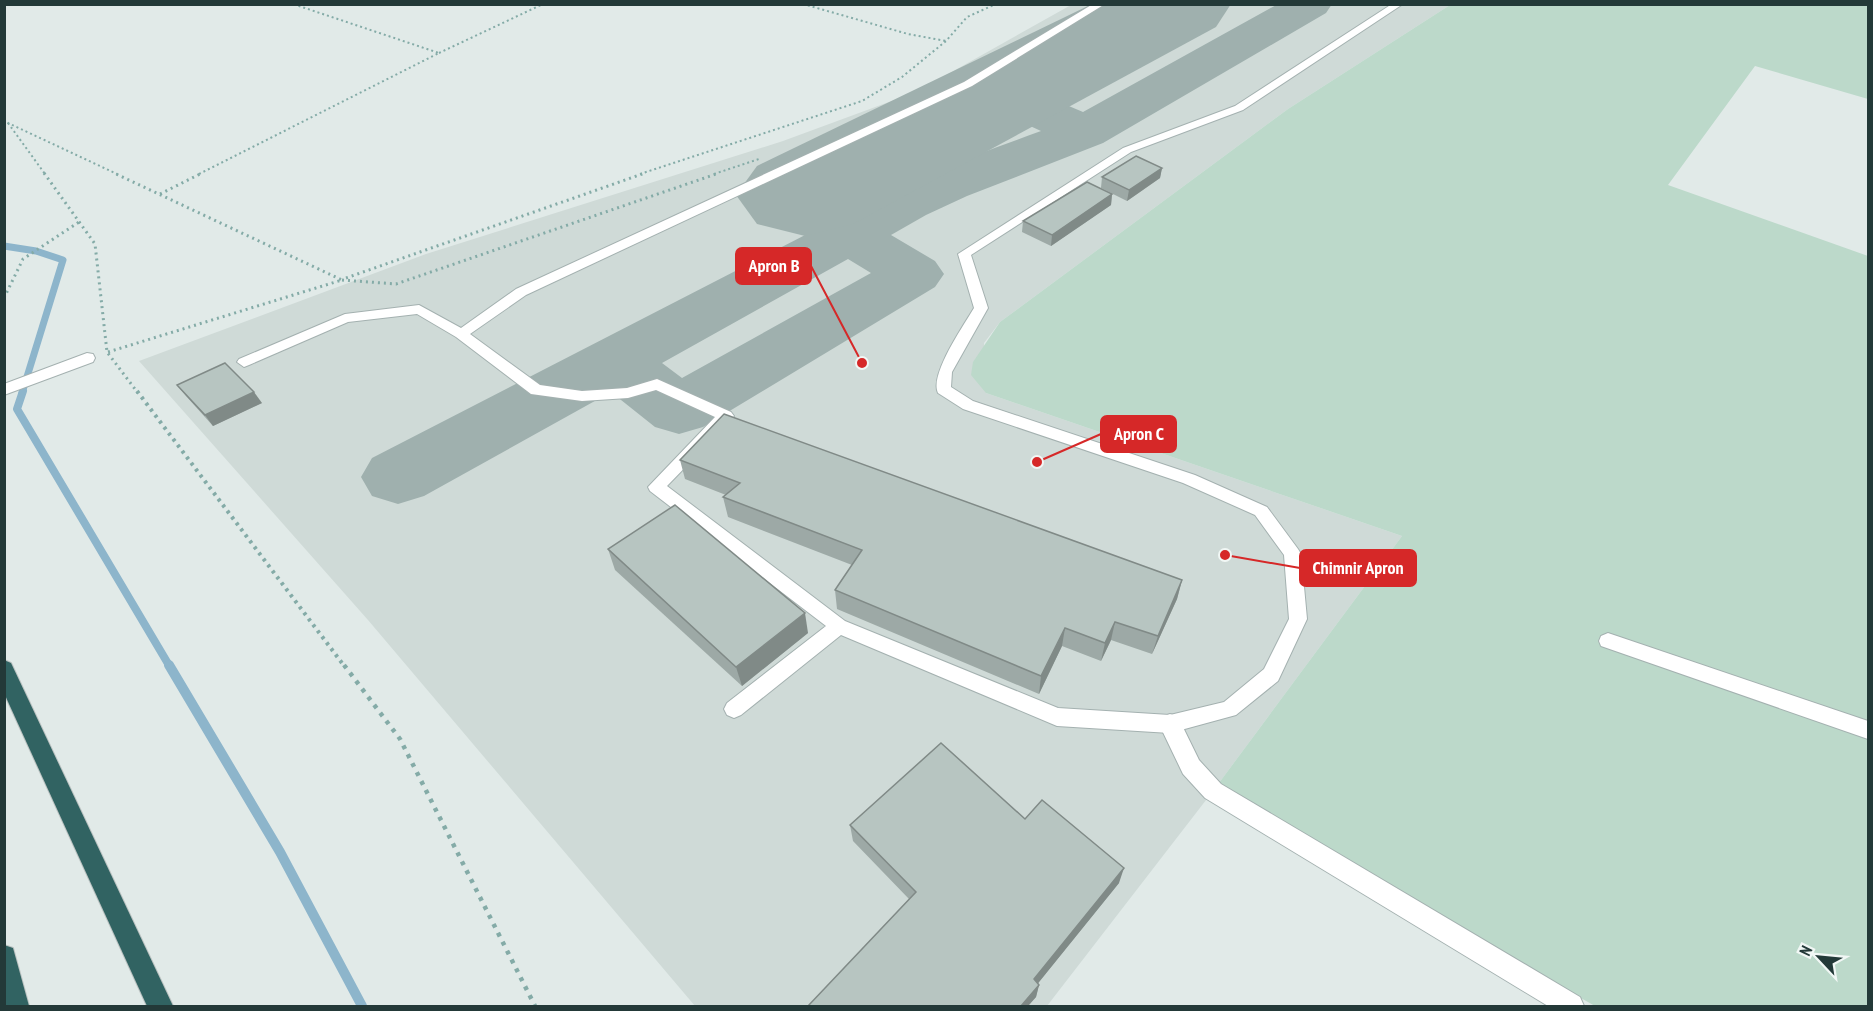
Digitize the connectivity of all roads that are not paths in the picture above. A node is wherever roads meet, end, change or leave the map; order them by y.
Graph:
1 (1101, 4) edge
2 (1399, 4) edge
3 (461, 334) junction
4 (87, 358) road end
5 (244, 362) dead end
6 (4, 390) edge
7 (839, 626) junction
8 (1608, 641) dead end
9 (4, 669) edge
10 (734, 709) dead end
11 (1170, 724) junction
12 (1869, 730) edge
13 (4, 957) edge
14 (16, 1006) edge
15 (160, 1006) edge
16 (1571, 1006) edge

1 - 3 lane
2 - 11 lane
3 - 5 lane
3 - 7 lane
4 - 6 street
7 - 10 lane
7 - 11 lane
8 - 12 lane
9 - 15 highway
11 - 16 street
13 - 14 highway

